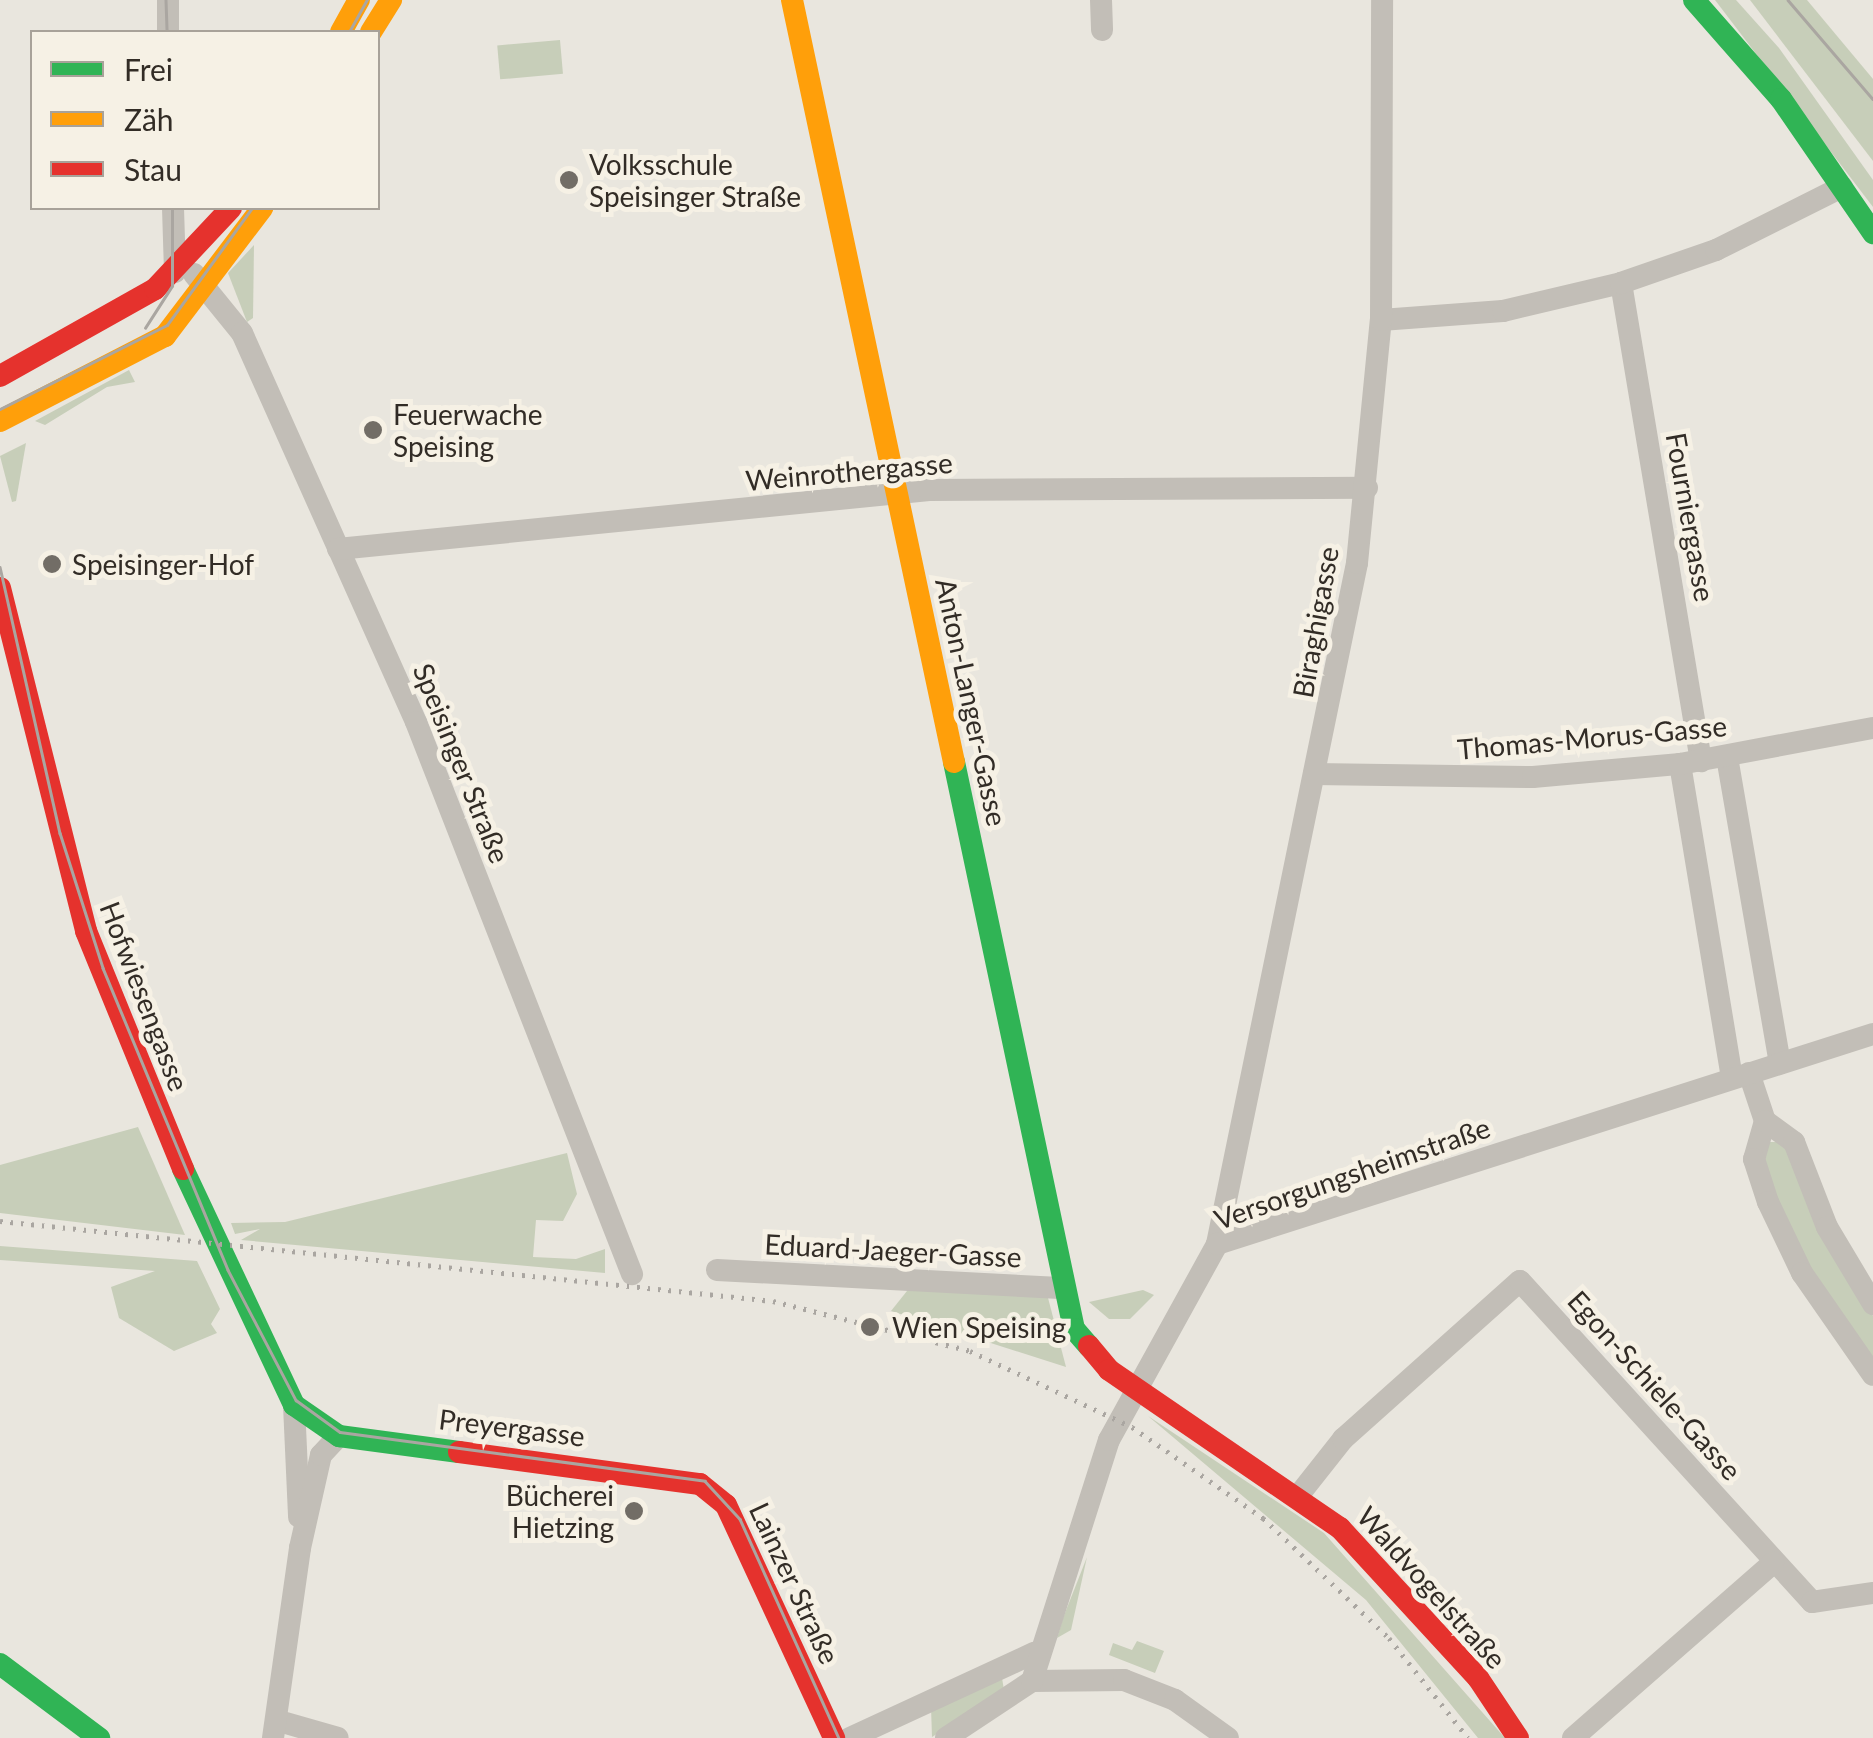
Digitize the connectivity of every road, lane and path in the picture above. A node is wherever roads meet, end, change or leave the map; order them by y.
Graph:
1 (168, 0) edge
2 (359, 0) edge
3 (391, 0) edge
4 (792, 0) edge
5 (1100, 0) edge
6 (1382, 0) edge
7 (1694, 0) edge
8 (168, 30) edge
9 (342, 30) edge
10 (371, 30) edge
11 (1102, 30) dead end
12 (1842, 188) junction
13 (173, 210) edge
14 (228, 210) edge
15 (261, 210) edge
16 (1873, 233) edge
17 (179, 269) junction
18 (1621, 284) junction
19 (209, 287) junction
20 (1381, 320) junction
21 (0, 376) edge
22 (0, 421) edge
23 (1367, 488) junction
24 (898, 495) junction
25 (338, 549) junction
26 (0, 588) edge
27 (1873, 728) edge
28 (1727, 756) junction
29 (1690, 762) junction
30 (1314, 774) junction
31 (1873, 1034) edge
32 (1780, 1064) junction
33 (1741, 1076) junction
34 (1765, 1121) junction
35 (1217, 1244) junction
36 (717, 1270) dead end
37 (632, 1274) dead end
38 (1065, 1288) junction
39 (1873, 1304) edge
40 (1873, 1375) edge
41 (1138, 1388) junction
42 (294, 1406) junction
43 (338, 1436) junction
44 (678, 1478) joint
45 (1298, 1496) junction
46 (300, 1548) junction
47 (1774, 1564) junction
48 (1873, 1594) edge
49 (1034, 1653) junction
50 (0, 1664) edge
51 (1007, 1668) junction
52 (1024, 1687) junction
53 (982, 1713) junction
54 (276, 1730) edge
55 (99, 1738) edge
56 (338, 1738) edge
57 (834, 1738) edge
58 (850, 1738) edge
59 (946, 1738) edge
60 (988, 1738) edge
61 (1228, 1738) edge
62 (1518, 1738) edge
63 (1573, 1738) edge

1 - 8 street
2 - 9 main road
3 - 10 main road
4 - 24 main road, Anton-Langer-Gasse
5 - 11 street
6 - 20 street, Biraghigasse
7 - 12 main road
12 - 16 main road
12 - 18 street
13 - 17 street
14 - 17 main road
15 - 19 main road
17 - 19 street, Speisinger Straße
17 - 21 main road
18 - 20 street
18 - 29 street, Fourniergasse
19 - 22 main road
19 - 25 street, Speisinger Straße
20 - 23 street, Biraghigasse
23 - 24 street, Weinrothergasse
23 - 30 street, Biraghigasse
24 - 25 street, Weinrothergasse
24 - 38 main road, Anton-Langer-Gasse
25 - 37 street, Speisinger Straße
26 - 42 main road, Hofwiesengasse
27 - 28 street, Thomas-Morus-Gasse
28 - 29 street, Thomas-Morus-Gasse
28 - 32 street
29 - 30 street, Thomas-Morus-Gasse
29 - 33 street, Fourniergasse
30 - 35 street, Biraghigasse
31 - 32 street, Versorgungsheimstraße
32 - 33 street, Versorgungsheimstraße
33 - 34 street, Fourniergasse
33 - 35 street, Versorgungsheimstraße
34 - 39 street
34 - 40 street
35 - 41 street, Versorgungsheimstraße
36 - 38 street, Eduard-Jaeger-Gasse
38 - 41 main road, Anton-Langer-Gasse
41 - 45 main road, Waldvogelstraße
41 - 49 street, Versorgungsheimstraße
42 - 43 main road, Hofwiesengasse
42 - 46 street, Hofwiesengasse
43 - 44 main road, Preyergasse
43 - 46 street, Hofwiesengasse
44 - 57 main road, Lainzer Straße
45 - 47 street, Egon-Schiele-Gasse
45 - 62 main road, Waldvogelstraße
46 - 54 street, Hofwiesengasse
47 - 48 street
47 - 63 street
49 - 51 street
49 - 52 street, Versorgungsheimstraße
50 - 55 main road
51 - 52 street
51 - 58 street
52 - 53 street
52 - 61 street
53 - 59 street
53 - 60 street
54 - 56 street

